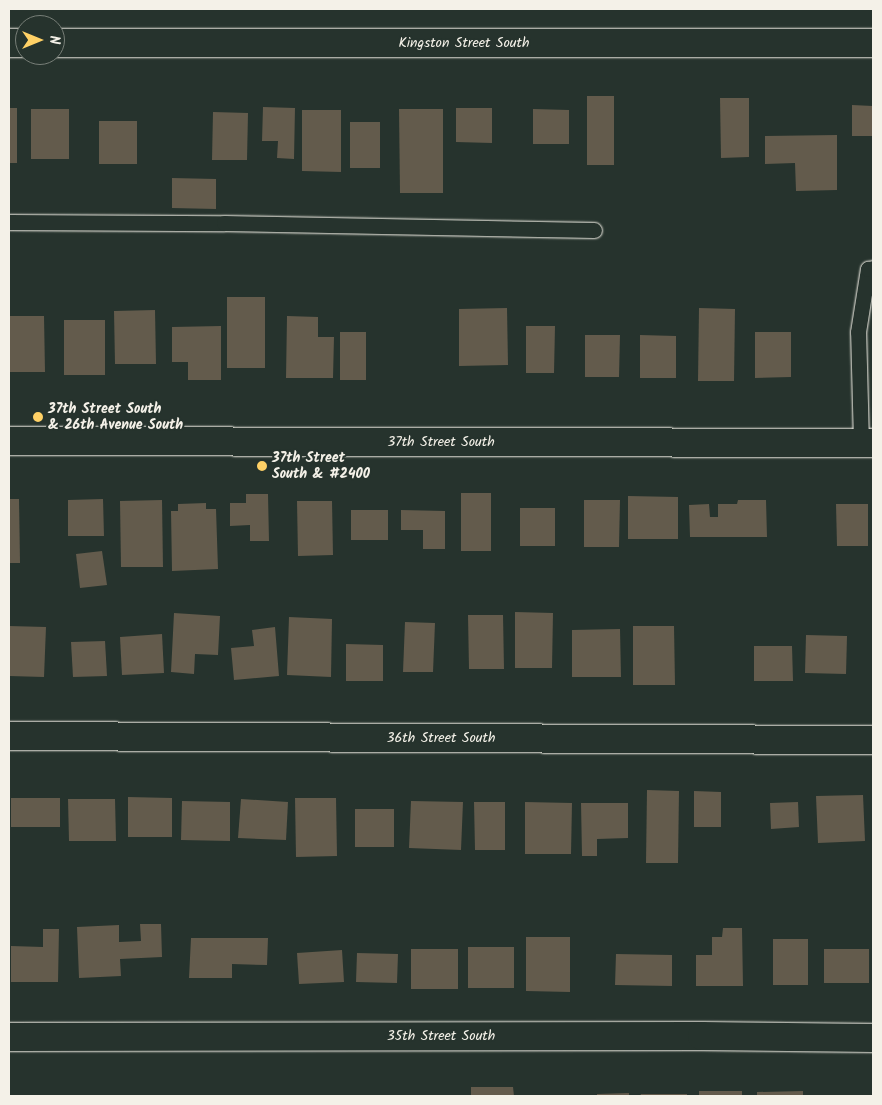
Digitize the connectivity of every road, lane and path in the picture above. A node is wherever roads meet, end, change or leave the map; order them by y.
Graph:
1 (65, 43) edge
2 (873, 43) edge
3 (9, 222) edge
4 (594, 230) dead end
5 (873, 268) edge
6 (9, 441) edge
7 (867, 443) edge
8 (9, 736) edge
9 (873, 740) edge
10 (9, 1037) edge
11 (873, 1038) edge

1 - 2 street, Kingston Street South
3 - 4 lane
5 - 7 lane
6 - 7 street, 37th Street South
8 - 9 street, 36th Street South
10 - 11 street, 35th Street South

